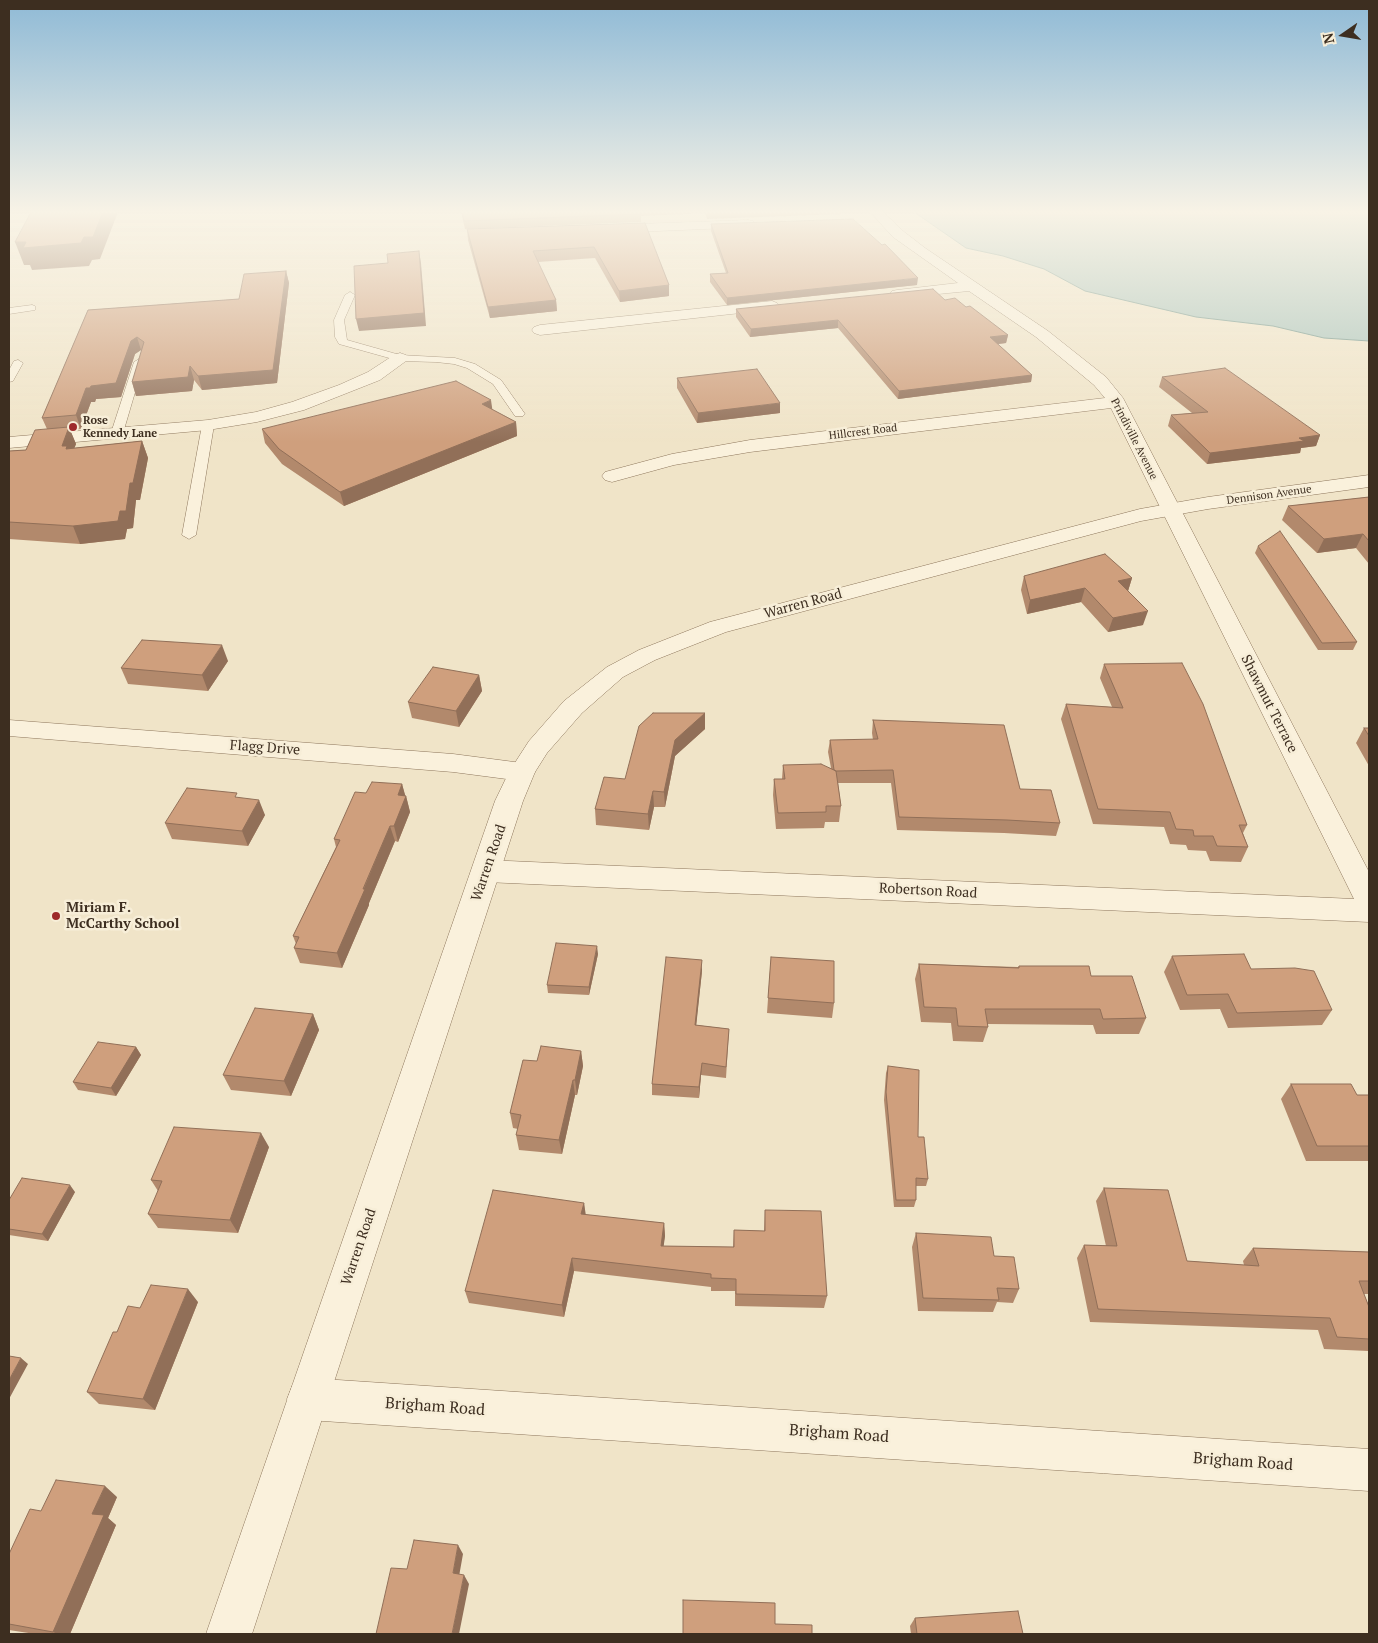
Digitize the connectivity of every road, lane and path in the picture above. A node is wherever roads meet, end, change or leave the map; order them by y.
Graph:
1 (946, 289) edge
2 (976, 289) edge
3 (350, 295) dead end
4 (884, 295) edge
5 (786, 305) edge
6 (32, 308) dead end
7 (9, 310) edge
8 (540, 330) dead end
9 (142, 355) edge
10 (400, 358) junction
11 (18, 363) dead end
12 (9, 379) edge
13 (1117, 402) junction
14 (519, 414) dead end
15 (208, 425) junction
16 (117, 433) junction
17 (9, 443) edge
18 (612, 476) dead end
19 (1369, 481) edge
20 (1170, 509) junction
21 (190, 535) dead end
22 (11, 730) edge
23 (522, 772) junction
24 (486, 871) junction
25 (1369, 900) edge
26 (1369, 911) edge
27 (308, 1398) junction
28 (1369, 1470) edge
29 (229, 1634) edge

1 - 4 street
2 - 13 street, Prindiville Avenue
3 - 10 lane
5 - 8 street
6 - 7 lane
9 - 16 lane
10 - 14 lane
10 - 15 street
11 - 12 lane
13 - 18 street, Hillcrest Road
13 - 20 street, Prindiville Avenue
15 - 16 street
15 - 21 lane
16 - 17 street
19 - 20 street, Dennison Avenue
20 - 23 street, Warren Road
20 - 25 street, Shawmut Terrace
22 - 23 street, Flagg Drive
23 - 24 street, Warren Road
24 - 26 street, Robertson Road
24 - 27 street, Warren Road
27 - 28 street, Brigham Road
27 - 29 street, Warren Road

